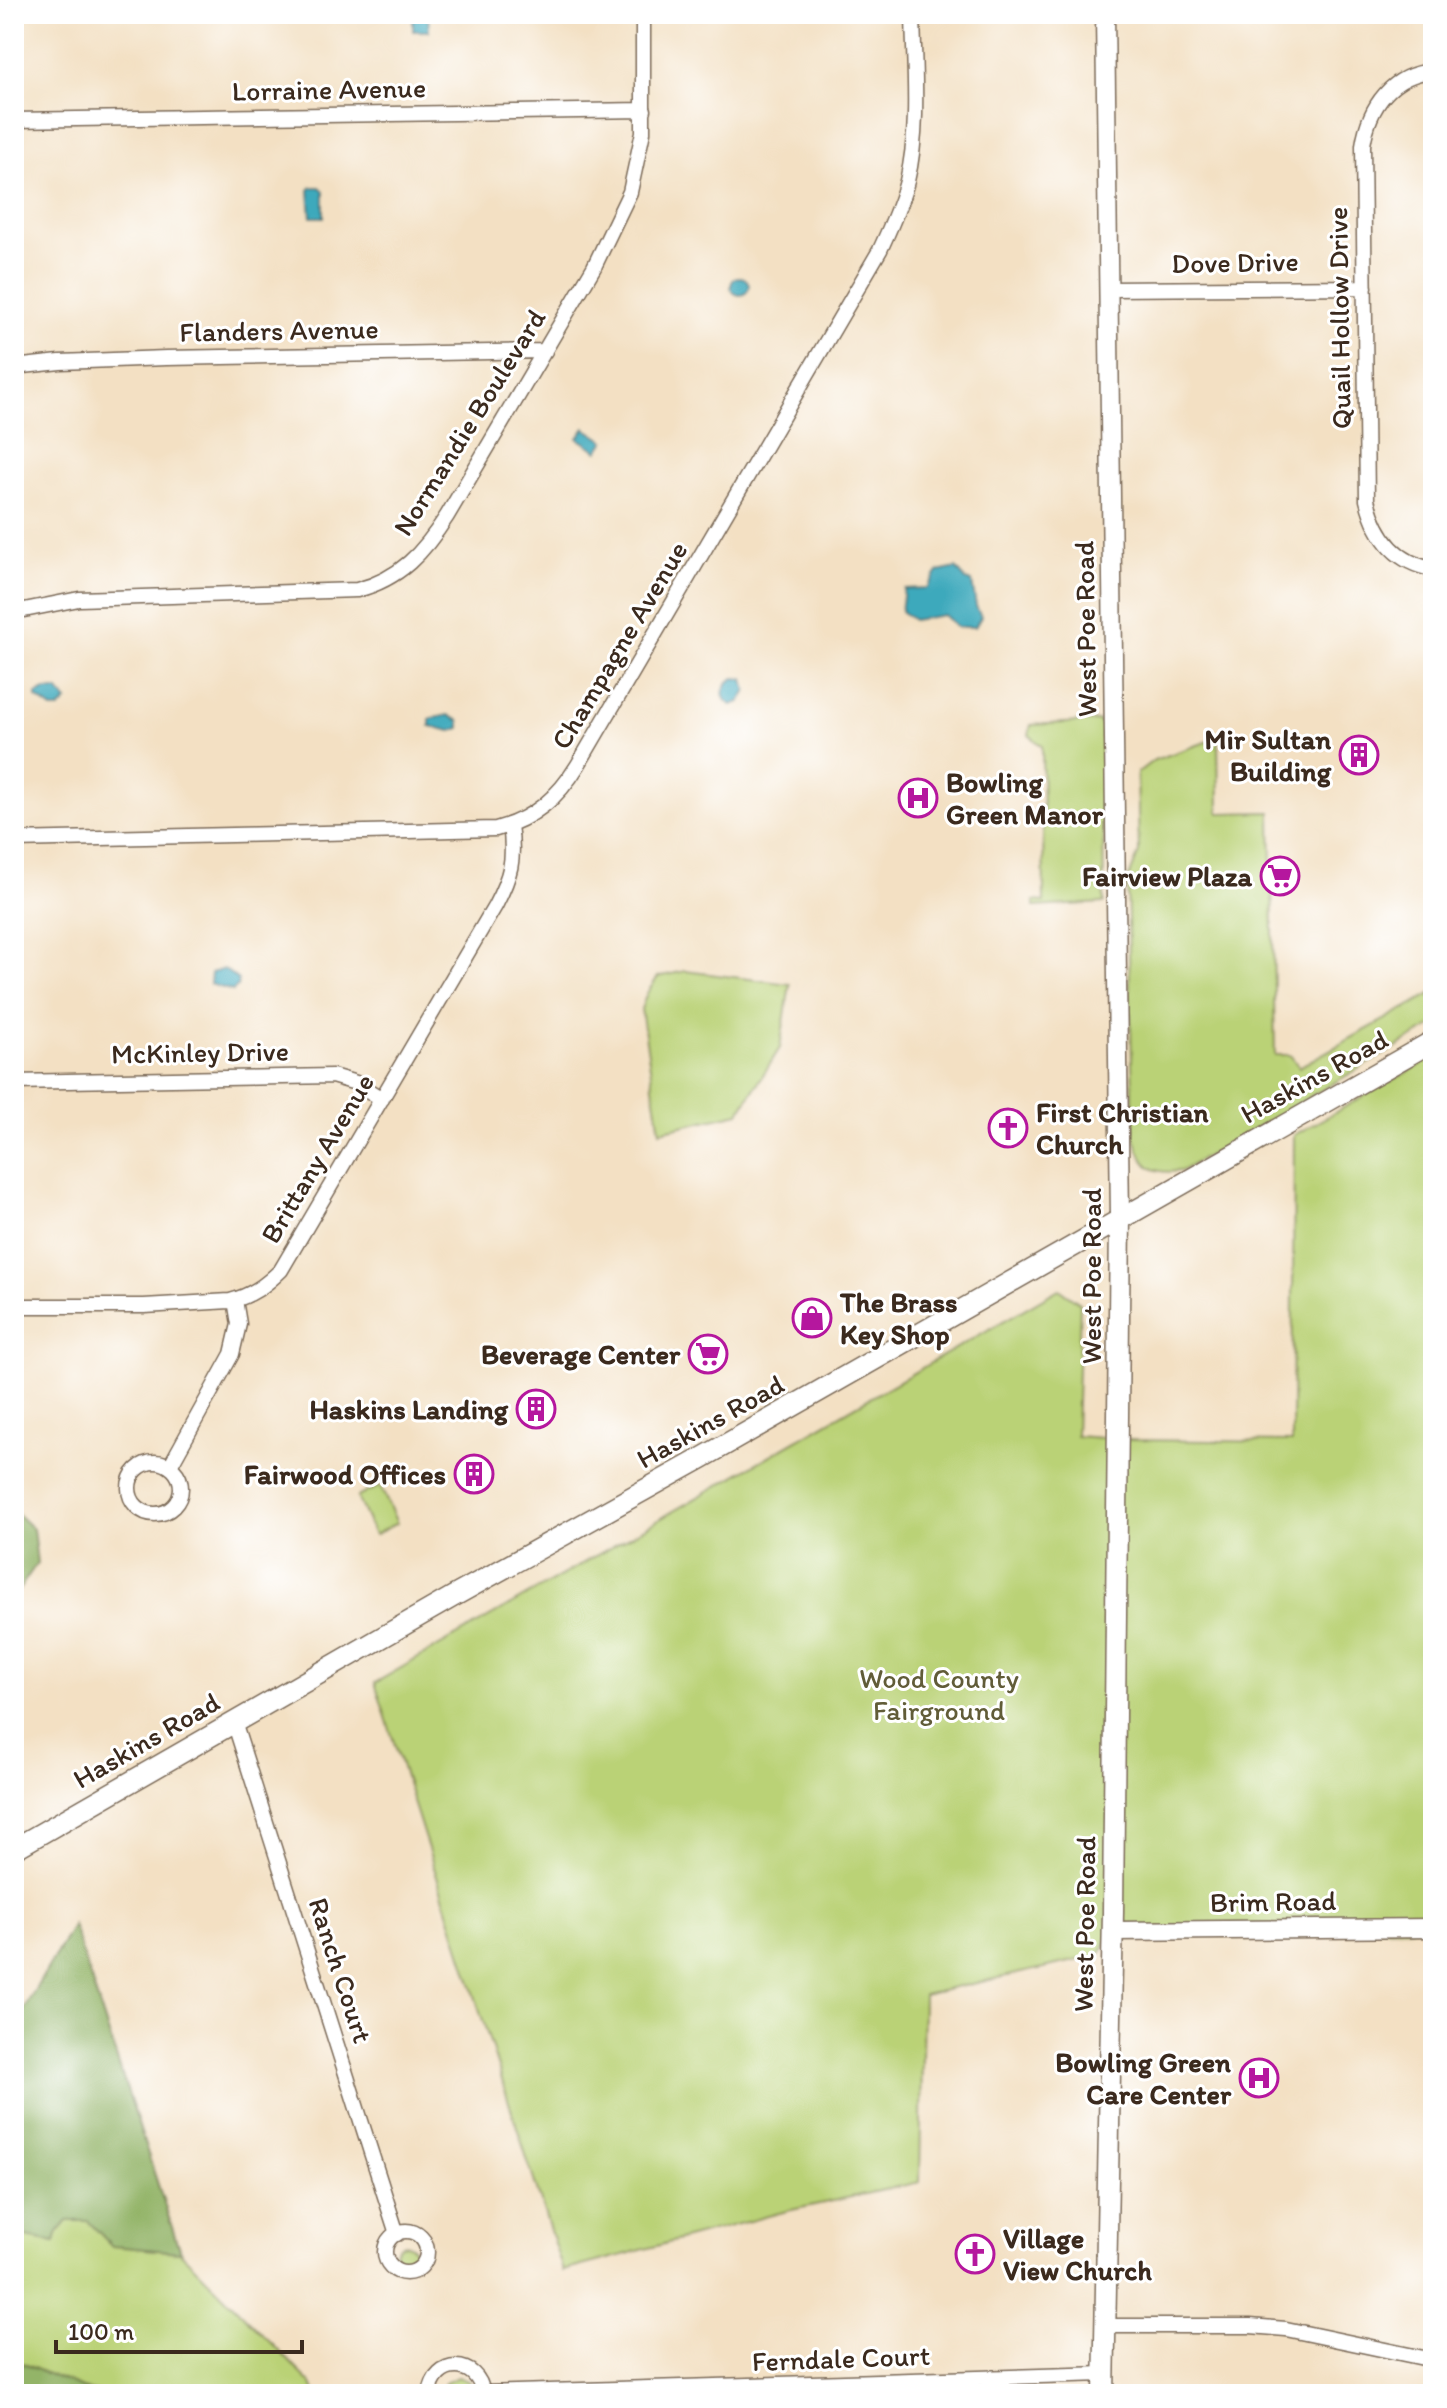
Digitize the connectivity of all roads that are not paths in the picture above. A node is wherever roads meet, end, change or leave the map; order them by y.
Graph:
1 (643, 14) edge
2 (913, 14) edge
3 (1105, 14) edge
4 (1433, 71) edge
5 (644, 110) junction
6 (14, 120) edge
7 (1365, 287) junction
8 (1107, 289) junction
9 (545, 351) junction
10 (14, 367) edge
11 (1433, 569) edge
12 (14, 612) edge
13 (510, 825) junction
14 (14, 840) edge
15 (1433, 1041) edge
16 (14, 1082) edge
17 (382, 1099) junction
18 (1120, 1218) junction
19 (235, 1300) junction
20 (14, 1306) edge
21 (170, 1466) dead end
22 (234, 1722) junction
23 (14, 1849) edge
24 (1433, 1928) edge
25 (1113, 1931) junction
26 (397, 2234) dead end
27 (1105, 2326) junction
28 (1433, 2360) edge
29 (1104, 2384) edge
30 (430, 2394) edge
31 (483, 2394) edge

1 - 5 street, Normandie Boulevard
2 - 13 street, Champagne Avenue
3 - 8 street, West Poe Road
4 - 7 street, Quail Hollow Drive
5 - 6 street, Lorraine Avenue
5 - 9 street, Normandie Boulevard
7 - 8 street, Dove Drive
7 - 11 street, Quail Hollow Drive
8 - 18 street, West Poe Road
9 - 10 street, Flanders Avenue
9 - 12 street, Normandie Boulevard
13 - 14 street, Champagne Avenue
13 - 17 street, Brittany Avenue
15 - 18 main road, Haskins Road
16 - 17 street, McKinley Drive
17 - 19 street, Brittany Avenue
18 - 22 main road, Haskins Road
18 - 25 main road, West Poe Road
19 - 20 street, Brittany Avenue
19 - 21 street
22 - 23 main road, Haskins Road
22 - 26 street, Ranch Court
24 - 25 street, Brim Road
25 - 27 main road, West Poe Road
27 - 28 street
27 - 29 main road, West Poe Road
29 - 31 street, Ferndale Court
30 - 31 street, Ferndale Court

